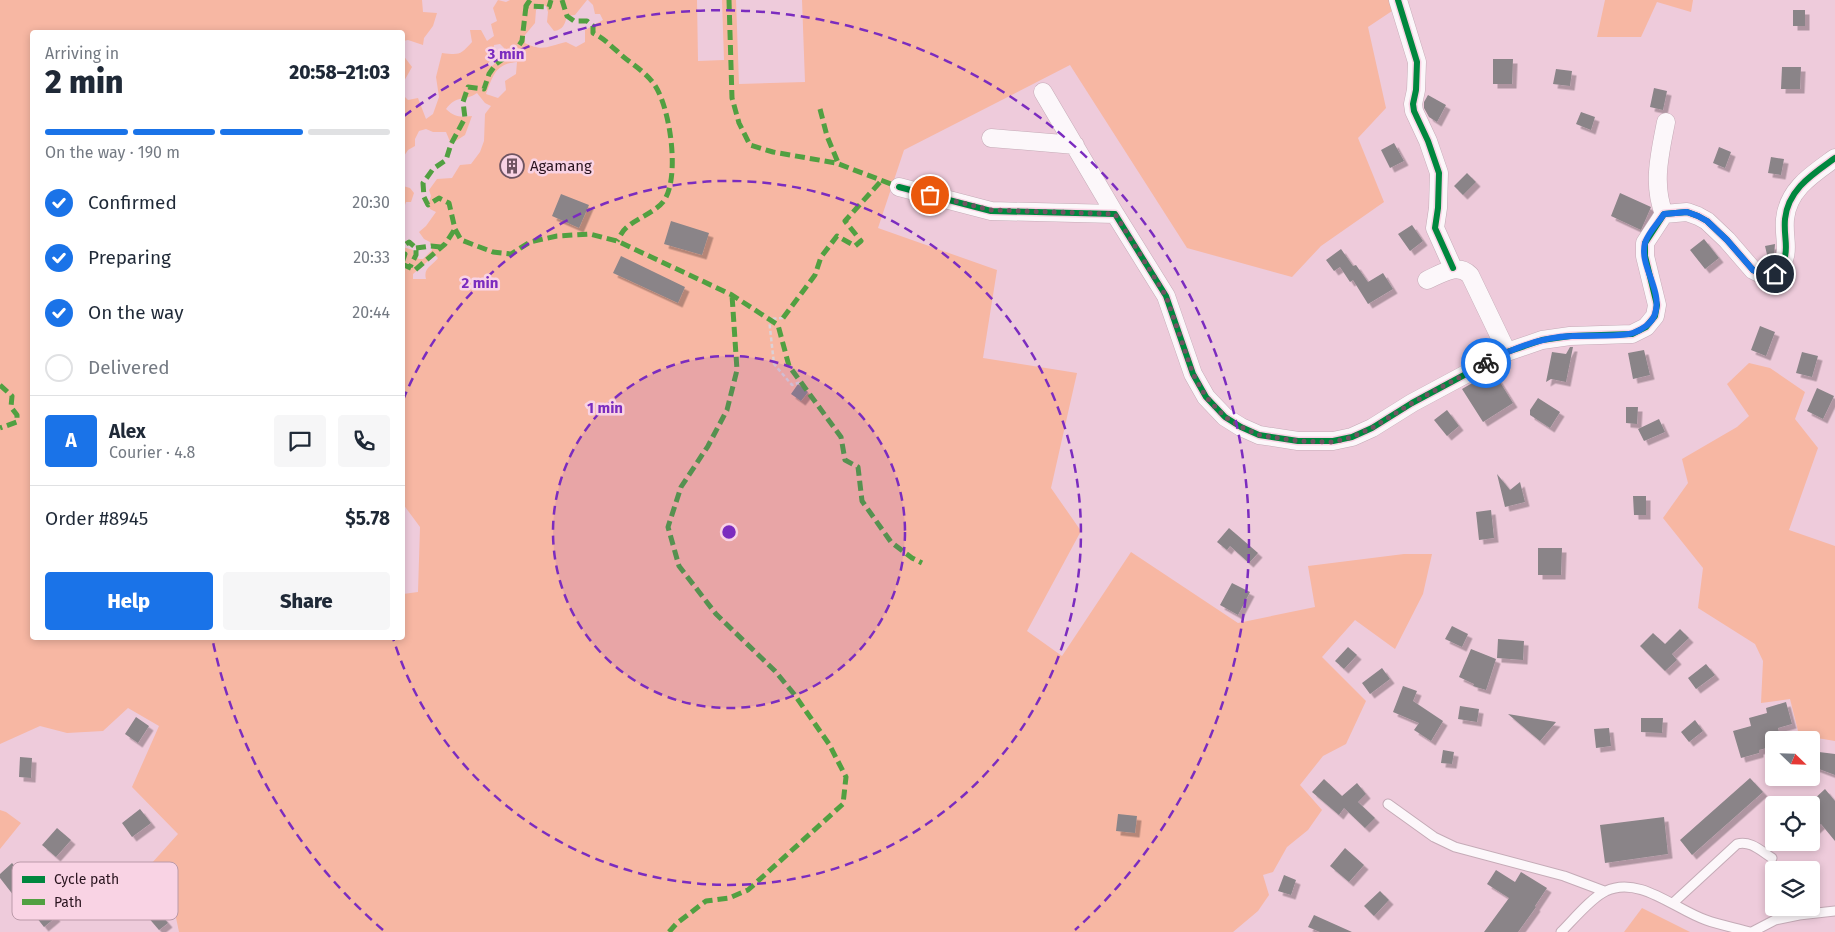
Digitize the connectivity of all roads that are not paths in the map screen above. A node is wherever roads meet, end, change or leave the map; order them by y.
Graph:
1 (1398, 0) edge
2 (1043, 92) dead end
3 (1666, 122) dead end
4 (991, 138) dead end
5 (1075, 145) junction
6 (1835, 158) edge
7 (899, 187) dead end
8 (1115, 214) junction
9 (1664, 214) junction
10 (1454, 268) junction
11 (1427, 280) dead end
12 (1507, 352) junction
13 (1388, 804) dead end
14 (1772, 858) dead end
15 (1604, 891) junction
16 (1672, 903) junction
17 (1835, 911) edge
18 (1561, 932) edge
19 (1751, 932) edge

1 - 10 street
2 - 5 street
3 - 9 street
4 - 5 street
5 - 8 street
6 - 9 street
7 - 8 street
8 - 12 street
9 - 12 street
10 - 11 street
10 - 12 street
13 - 15 lane
14 - 16 lane
15 - 16 lane
15 - 18 lane
16 - 19 lane
17 - 19 lane

